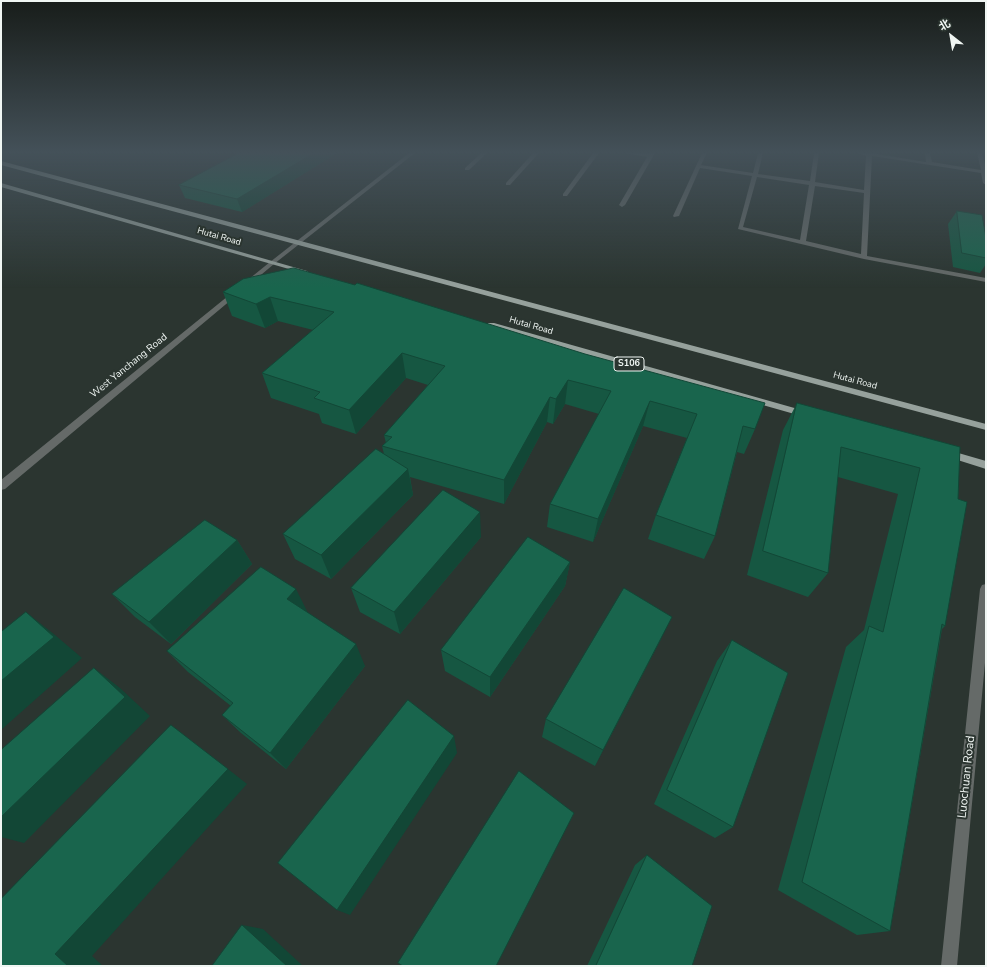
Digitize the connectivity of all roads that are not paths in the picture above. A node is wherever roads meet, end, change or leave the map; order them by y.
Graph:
1 (47, 198) edge
2 (133, 198) edge
3 (354, 198) edge
4 (625, 198) edge
5 (684, 198) edge
6 (748, 198) edge
7 (810, 198) edge
8 (867, 198) edge
9 (622, 204) dead end
10 (676, 216) dead end
11 (803, 241) junction
12 (298, 242) junction
13 (864, 257) junction
14 (272, 263) junction
15 (310, 274) edge
16 (986, 280) edge
17 (479, 322) edge
18 (817, 417) edge
19 (986, 426) edge
20 (940, 452) edge
21 (986, 465) edge
22 (1, 486) edge
23 (986, 589) edge
24 (949, 966) edge

1 - 14 main road, Hutai Road
2 - 12 main road, Hutai Road
3 - 12 street, West Yanchang Road
4 - 9 street
5 - 10 street
6 - 11 street
7 - 11 street
8 - 13 street
11 - 13 street
12 - 14 street, West Yanchang Road
12 - 19 main road, Hutai Road
13 - 16 street
14 - 15 main road, Hutai Road
14 - 22 street, West Yanchang Road
17 - 18 main road, Hutai Road / S106
20 - 21 main road
23 - 24 street, Luochuan Road

